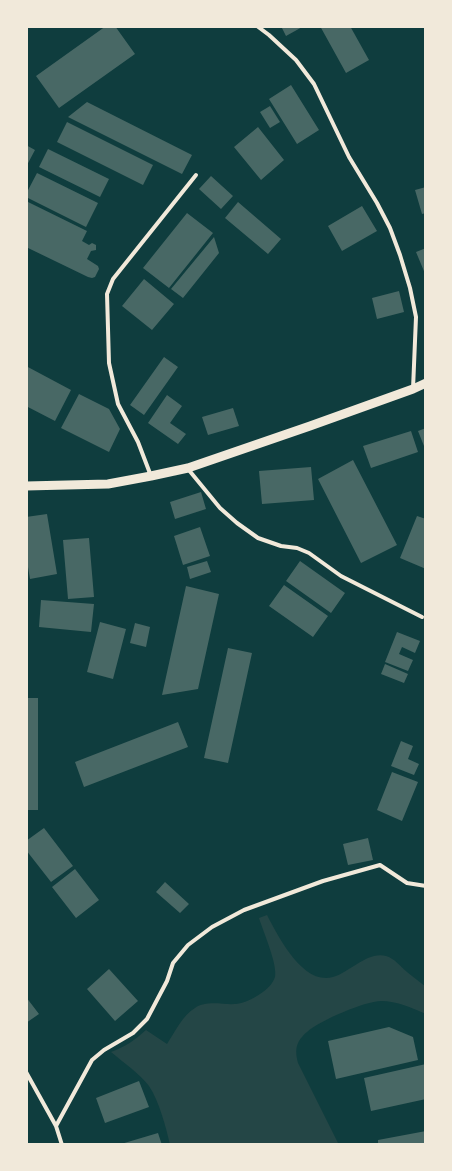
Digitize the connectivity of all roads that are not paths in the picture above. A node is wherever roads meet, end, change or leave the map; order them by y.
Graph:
1 (258, 26) edge
2 (196, 175) dead end
3 (426, 383) edge
4 (413, 389) junction
5 (188, 468) junction
6 (151, 476) junction
7 (26, 486) edge
8 (422, 617) dead end
9 (426, 886) edge
10 (26, 1072) edge
11 (56, 1126) junction
12 (62, 1145) edge

1 - 4 lane
2 - 6 lane
3 - 4 street
4 - 5 street
5 - 6 street
5 - 8 lane
6 - 7 street
9 - 11 lane
10 - 11 lane
11 - 12 lane

